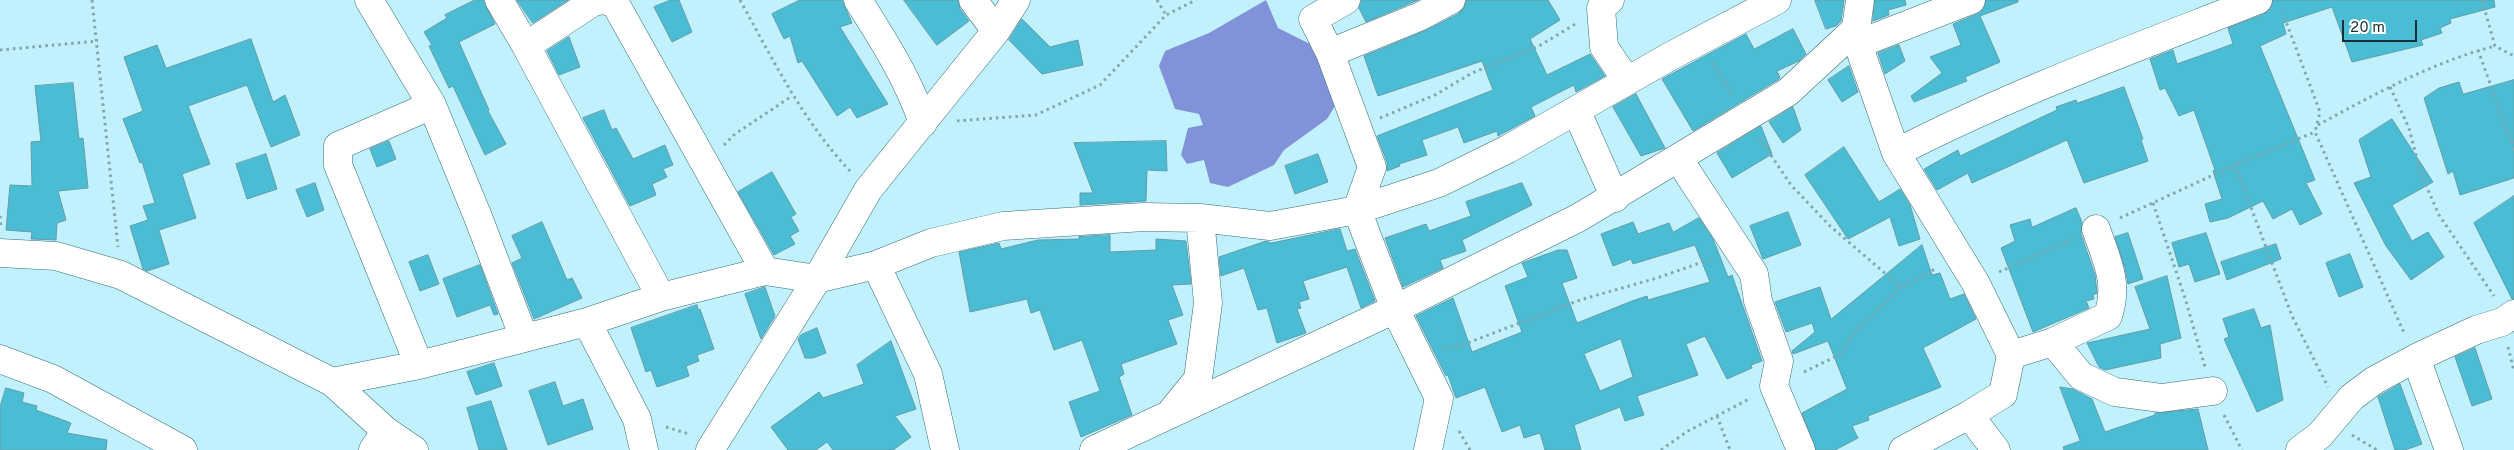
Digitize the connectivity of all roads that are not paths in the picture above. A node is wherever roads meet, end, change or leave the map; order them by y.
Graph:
1 (368, 0) edge
2 (499, 0) edge
3 (605, 0) edge
4 (858, 0) edge
5 (973, 0) edge
6 (1016, 0) edge
7 (1346, 0) edge
8 (1451, 0) edge
9 (1777, 0) edge
10 (1860, 0) edge
11 (1972, 0) edge
12 (1605, 4) edge
13 (2269, 4) edge
14 (996, 31) junction
15 (1857, 36) junction
16 (526, 46) junction
17 (1330, 53) junction
18 (1627, 81) junction
19 (432, 105) junction
20 (1576, 110) junction
21 (923, 123) junction
22 (1896, 153) junction
23 (1678, 158) junction
24 (1615, 198) junction
25 (1358, 210) junction
26 (1200, 218) junction
27 (2096, 229) road end
28 (0, 253) edge
29 (876, 265) junction
30 (765, 270) junction
31 (817, 279) junction
32 (661, 297) junction
33 (1395, 309) junction
34 (2511, 316) edge
35 (587, 322) junction
36 (524, 338) junction
37 (2053, 342) junction
38 (2011, 355) junction
39 (2416, 358) junction
40 (0, 359) edge
41 (419, 365) junction
42 (332, 382) junction
43 (2213, 391) road end
44 (1969, 415) junction
45 (1168, 416) junction
46 (380, 440) edge
47 (712, 446) edge
48 (182, 450) edge
49 (414, 450) edge
50 (644, 450) edge
51 (945, 450) edge
52 (1094, 450) edge
53 (1428, 450) edge
54 (1801, 450) edge
55 (1903, 450) edge
56 (1996, 450) edge
57 (2300, 450) edge
58 (2449, 450) edge

1 - 19 street
2 - 16 street
3 - 16 street
3 - 30 street
4 - 21 street
5 - 14 street
6 - 14 street
7 - 17 street
8 - 17 street
9 - 18 street
10 - 15 street
11 - 15 street
12 - 18 street
13 - 22 street
14 - 21 street
15 - 22 street
15 - 23 street
16 - 32 street
17 - 25 street
18 - 20 street
19 - 36 street
19 - 41 street
20 - 24 street
20 - 25 street
21 - 31 street
22 - 38 street
23 - 24 street
23 - 54 street
24 - 33 street
25 - 26 street
25 - 33 street
26 - 29 street
26 - 45 street
27 - 37 street
28 - 42 street
29 - 31 street
29 - 51 street
30 - 31 street
30 - 32 street
31 - 47 street
32 - 35 street
33 - 45 street
33 - 53 street
34 - 39 street
35 - 36 street
35 - 50 street
36 - 41 street
37 - 38 street
37 - 43 street
38 - 44 street
39 - 57 street
39 - 58 street
40 - 48 street
41 - 42 street
42 - 46 street
44 - 55 street
44 - 56 street
45 - 52 street
46 - 49 street

